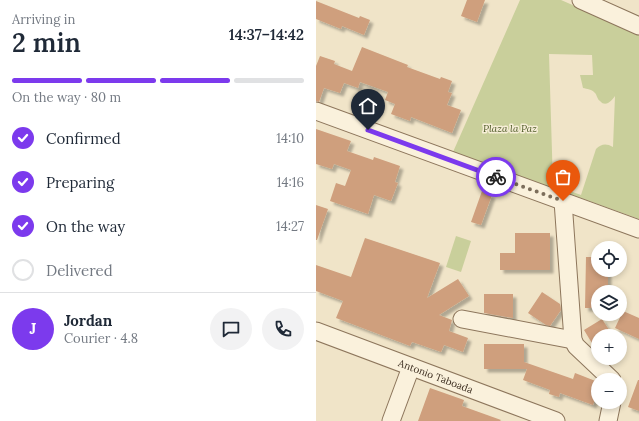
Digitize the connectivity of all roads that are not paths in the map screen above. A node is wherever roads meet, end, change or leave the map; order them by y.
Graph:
1 (581, 0) edge
2 (639, 26) edge
3 (316, 111) edge
4 (563, 201) junction
5 (639, 229) edge
6 (462, 319) dead end
7 (316, 331) edge
8 (573, 340) junction
9 (411, 367) junction
10 (605, 373) edge
11 (611, 409) edge
12 (391, 421) edge
13 (556, 421) edge
14 (608, 421) edge

1 - 2 street
3 - 4 street
4 - 5 street
4 - 8 street
6 - 8 street
7 - 9 street, Antonio Taboada
8 - 10 street
9 - 12 street
9 - 13 street, Antonio Taboada
11 - 14 street

